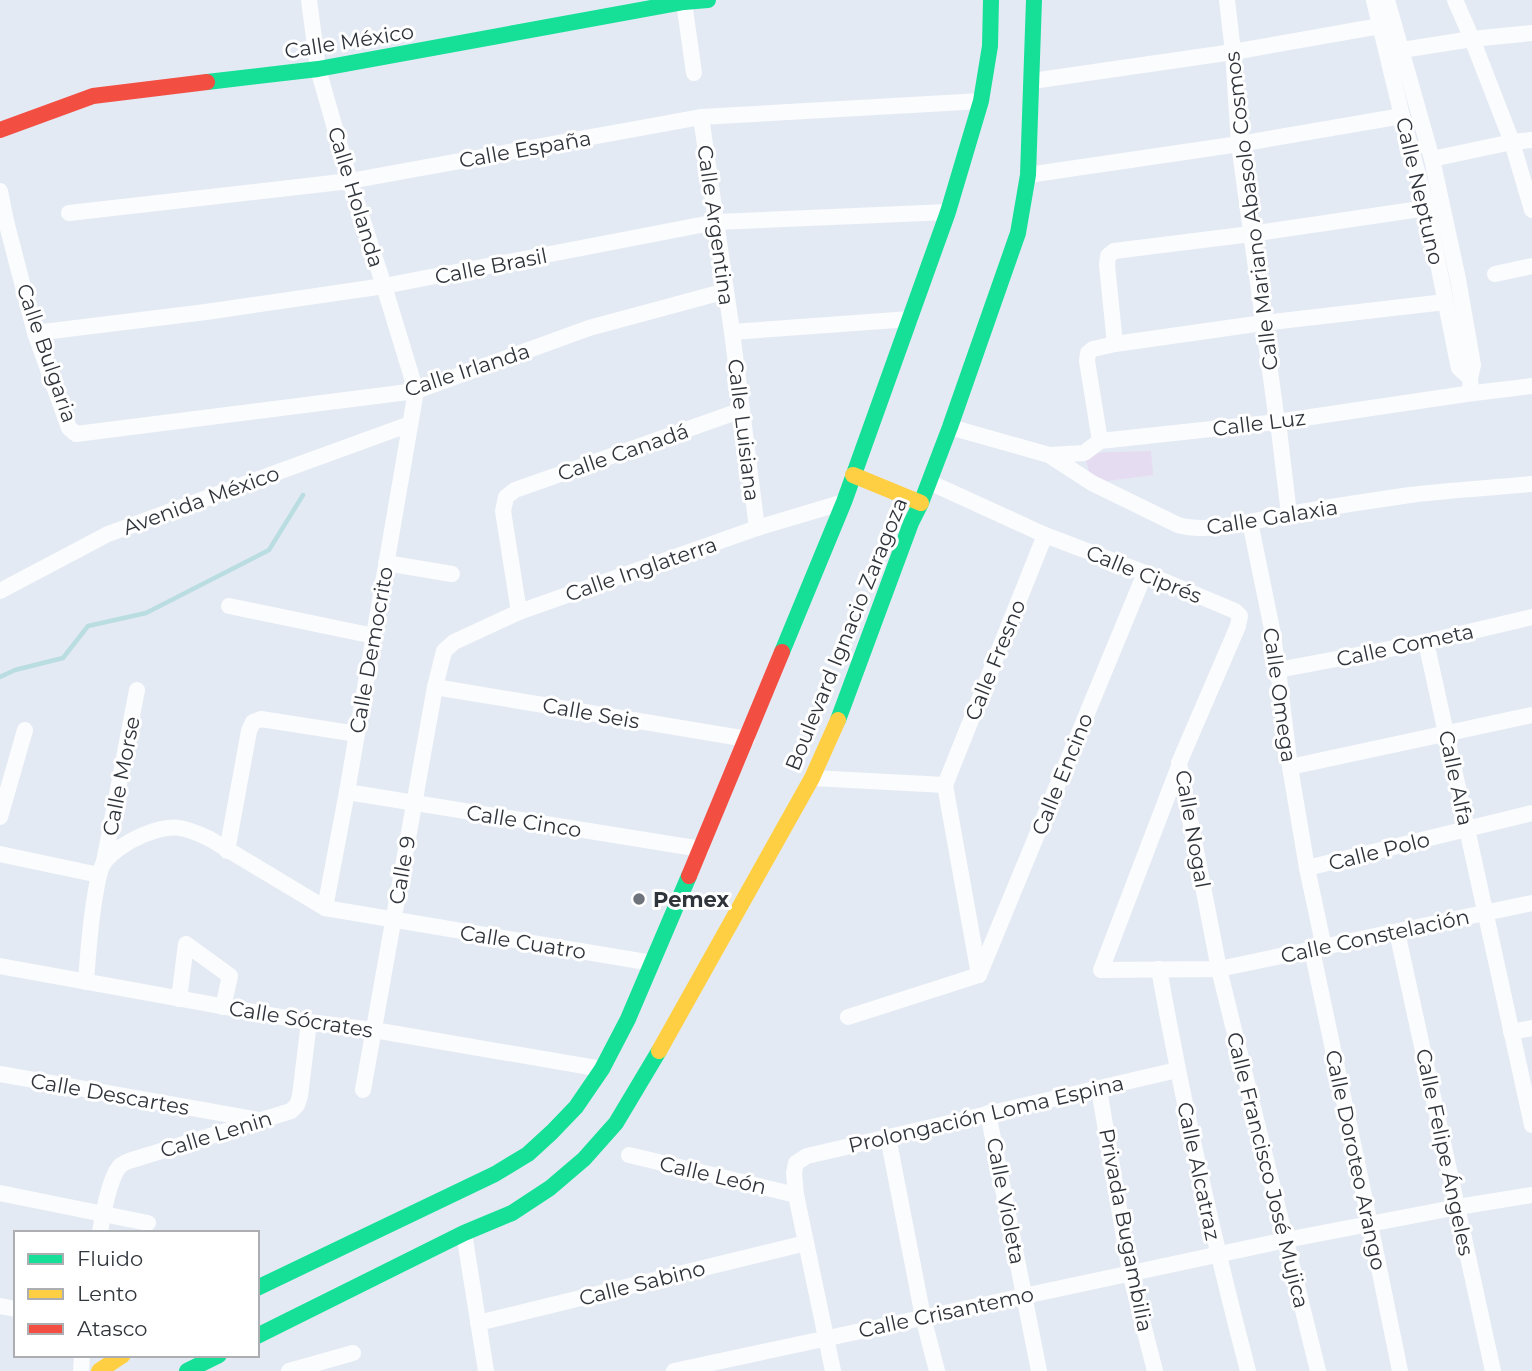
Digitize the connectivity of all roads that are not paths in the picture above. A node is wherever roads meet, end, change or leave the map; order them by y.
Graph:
1 (309, 0) edge
2 (708, 0) edge
3 (990, 0) edge
4 (1034, 0) edge
5 (1227, 0) edge
6 (1374, 0) edge
7 (1387, 0) edge
8 (1455, 0) edge
9 (684, 2) edge
10 (1380, 26) junction
11 (1532, 33) edge
12 (1472, 39) junction
13 (1402, 50) junction
14 (1233, 52) junction
15 (318, 69) junction
16 (694, 73) dead end
17 (1032, 81) junction
18 (981, 101) junction
19 (1402, 116) junction
20 (701, 117) junction
21 (0, 130) edge
22 (1532, 140) edge
23 (1512, 142) junction
24 (1239, 144) junction
25 (1432, 159) junction
26 (1028, 175) junction
27 (350, 181) junction
28 (0, 191) edge
29 (1427, 208) junction
30 (1532, 210) edge
31 (948, 212) junction
32 (69, 213) dead end
33 (716, 222) junction
34 (1251, 234) junction
35 (1532, 266) edge
36 (1494, 274) dead end
37 (384, 286) junction
38 (726, 291) junction
39 (1445, 302) junction
40 (909, 319) junction
41 (1263, 323) junction
42 (35, 332) junction
43 (732, 332) junction
44 (1115, 344) junction
45 (1470, 386) junction
46 (1532, 386) edge
47 (416, 391) junction
48 (742, 411) junction
49 (410, 424) junction
50 (1278, 426) junction
51 (950, 427) junction
52 (76, 433) joint
53 (1100, 441) junction
54 (1049, 455) junction
55 (853, 475) junction
56 (929, 482) junction
57 (1532, 484) edge
58 (844, 502) junction
59 (921, 503) junction
60 (1289, 514) junction
61 (1250, 522) junction
62 (757, 528) junction
63 (1045, 536) junction
64 (386, 563) junction
65 (1145, 573) junction
66 (452, 574) dead end
67 (0, 591) edge
68 (229, 606) dead end
69 (519, 612) junction
70 (1240, 616) joint
71 (1532, 617) edge
72 (374, 636) junction
73 (1426, 642) junction
74 (444, 651) joint
75 (1278, 670) junction
76 (435, 687) junction
77 (137, 690) dead end
78 (1532, 715) edge
79 (24, 730) dead end
80 (1446, 733) junction
81 (357, 734) junction
82 (747, 739) junction
83 (1179, 763) junction
84 (1290, 767) junction
85 (813, 778) junction
86 (945, 785) junction
87 (347, 792) junction
88 (414, 803) junction
89 (1532, 813) edge
90 (0, 817) edge
91 (1467, 829) junction
92 (701, 849) junction
93 (227, 851) junction
94 (0, 854) edge
95 (1307, 868) junction
96 (102, 869) junction
97 (1532, 903) edge
98 (325, 908) junction
99 (1485, 914) junction
100 (393, 920) junction
101 (1397, 932) junction
102 (1318, 949) junction
103 (652, 963) junction
104 (0, 966) edge
105 (1159, 969) junction
106 (1219, 969) junction
107 (979, 975) junction
108 (86, 982) junction
109 (178, 999) junction
110 (223, 1007) junction
111 (848, 1017) dead end
112 (310, 1022) junction
113 (1532, 1028) edge
114 (374, 1030) junction
115 (1511, 1032) junction
116 (602, 1069) junction
117 (1177, 1070) junction
118 (0, 1074) edge
119 (1099, 1089) junction
120 (363, 1090) dead end
121 (988, 1114) junction
122 (1531, 1118) edge
123 (262, 1121) junction
124 (888, 1137) junction
125 (629, 1155) dead end
126 (0, 1193) edge
127 (796, 1195) junction
128 (1532, 1195) edge
129 (1458, 1207) junction
130 (103, 1213) junction
131 (148, 1223) dead end
132 (1370, 1224) junction
133 (100, 1231) edge
134 (464, 1233) junction
135 (1286, 1240) junction
136 (806, 1243) junction
137 (1217, 1254) junction
138 (1130, 1273) junction
139 (259, 1288) edge
140 (1025, 1296) junction
141 (923, 1317) junction
142 (478, 1323) junction
143 (259, 1335) edge
144 (826, 1338) junction
145 (353, 1353) dead end
146 (120, 1357) edge
147 (215, 1357) edge
148 (482, 1370) edge
149 (99, 1371) edge
150 (187, 1371) edge
151 (289, 1371) edge
152 (674, 1371) edge
153 (833, 1371) edge
154 (937, 1371) edge
155 (1039, 1371) edge
156 (1155, 1371) edge
157 (1248, 1371) edge
158 (1318, 1371) edge
159 (1400, 1371) edge
160 (1493, 1371) edge

1 - 15 street, Calle Holanda
2 - 9 main road, Calle México
3 - 18 main road
4 - 17 main road, Boulevard Ignacio Zaragoza
5 - 14 street, Calle Mariano Abasolo Cosmos
6 - 10 street, Calle Neptuno
7 - 13 street, Calle Neptuno
8 - 12 street
9 - 15 main road, Calle México
9 - 16 street
10 - 14 street
10 - 19 street, Calle Neptuno
11 - 12 street
12 - 13 street
12 - 23 street
13 - 25 street, Calle Neptuno
14 - 17 street
14 - 24 street, Calle Mariano Abasolo Cosmos
15 - 21 main road, Calle México
15 - 27 street, Calle Holanda
17 - 26 main road, Boulevard Ignacio Zaragoza
18 - 20 street, Calle España
18 - 31 main road
19 - 24 street
19 - 29 street, Calle Neptuno
20 - 27 street, Calle España
20 - 33 street, Calle Argentina
22 - 23 street
23 - 25 street
23 - 30 street
24 - 26 street
24 - 34 street, Calle Mariano Abasolo Cosmos
25 - 45 street, Calle Neptuno
26 - 51 main road, Boulevard Ignacio Zaragoza
27 - 32 street, Calle España
27 - 37 street, Calle Holanda
28 - 42 street, Calle Bulgaria
29 - 34 street
29 - 39 street, Calle Neptuno
31 - 33 street, Calle Brasil
31 - 40 main road
33 - 37 street, Calle Brasil
33 - 38 street, Calle Argentina
34 - 41 street, Calle Mariano Abasolo Cosmos
34 - 44 street
35 - 36 street
37 - 42 street, Calle Brasil
37 - 47 street, Calle Holanda
38 - 43 street, Calle Argentina
38 - 47 street, Calle Irlanda
39 - 41 street
39 - 45 street, Calle Neptuno
40 - 43 street
40 - 55 main road
41 - 44 street
41 - 50 street, Calle Mariano Abasolo Cosmos
42 - 52 street, Calle Bulgaria
43 - 48 street, Calle Luisiana
44 - 53 street
45 - 46 street, Calle Luz
45 - 50 street, Calle Luz
47 - 49 street, Calle Democrito
47 - 52 street, Calle Irlanda
48 - 62 street, Calle Luisiana
48 - 69 street, Calle Canadá
49 - 64 street, Calle Democrito
49 - 67 street, Avenida México
50 - 53 street, Calle Luz
50 - 60 street, Calle Mariano Abasolo Cosmos
51 - 54 street, Calle Galaxia
51 - 56 main road, Boulevard Ignacio Zaragoza
53 - 54 street, Calle Luz
54 - 61 street, Calle Galaxia
55 - 58 main road
55 - 59 main road
56 - 59 main road, Boulevard Ignacio Zaragoza
56 - 63 street, Calle Ciprés
57 - 60 street, Calle Galaxia
58 - 62 street, Calle Inglaterra
58 - 82 main road
59 - 85 main road, Boulevard Ignacio Zaragoza
60 - 61 street, Calle Galaxia
61 - 75 street, Calle Omega
62 - 69 street, Calle Inglaterra
63 - 65 street, Calle Ciprés
63 - 86 street, Calle Fresno
64 - 66 street
64 - 72 street, Calle Democrito
65 - 70 street, Calle Ciprés
65 - 107 street, Calle Encino
68 - 72 street
69 - 74 street, Calle Inglaterra
70 - 83 street, Calle Nogal
71 - 73 street, Calle Cometa
72 - 81 street, Calle Democrito
73 - 75 street, Calle Cometa
73 - 80 street, Calle Alfa
74 - 76 street, Calle 9
75 - 84 street, Calle Omega
76 - 82 street, Calle Seis
76 - 88 street, Calle 9
77 - 96 street, Calle Morse
78 - 80 street
79 - 90 street
80 - 84 street
80 - 91 street, Calle Alfa
81 - 87 street, Calle Democrito
81 - 93 street
82 - 92 main road
83 - 105 street, Calle Constelación
83 - 106 street, Calle Nogal
84 - 95 street, Calle Omega
85 - 86 street
85 - 134 main road, Boulevard Ignacio Zaragoza
86 - 107 street
87 - 88 street, Calle Cinco
87 - 98 street, Calle Democrito
88 - 92 street, Calle Cinco
88 - 100 street, Calle 9
89 - 91 street, Calle Polo
91 - 95 street, Calle Polo
91 - 99 street, Calle Alfa
92 - 103 main road
93 - 96 street
93 - 98 street
94 - 96 street
95 - 102 street, Calle Doroteo Arango
96 - 108 street, Calle Morse
97 - 99 street, Calle Constelación
98 - 100 street, Calle Cuatro
99 - 101 street, Calle Constelación
99 - 115 street, Calle Alfa
100 - 103 street, Calle Cuatro
100 - 114 street, Calle 9
101 - 102 street, Calle Constelación
101 - 129 street, Calle Felipe Ángeles
102 - 106 street, Calle Constelación
102 - 132 street, Calle Doroteo Arango
103 - 116 main road
104 - 108 street, Calle Sócrates
105 - 106 street, Calle Constelación
105 - 117 street, Calle Alcatraz
106 - 135 street, Calle Francisco José Mujica
107 - 111 street
108 - 109 street, Calle Sócrates
109 - 110 street, Calle Sócrates
109 - 110 street
110 - 112 street, Calle Sócrates
112 - 114 street, Calle Sócrates
112 - 123 street, Calle Lenin
113 - 115 street
114 - 116 street, Calle Sócrates
114 - 120 street, Calle 9
115 - 122 street, Calle Alfa
116 - 139 main road
117 - 119 street, Prolongación Loma Espina
117 - 137 street, Calle Alcatraz
118 - 123 street, Calle Descartes
119 - 121 street, Prolongación Loma Espina
119 - 138 street, Privada Bugambilia
121 - 124 street, Prolongación Loma Espina
121 - 140 street, Calle Violeta
123 - 130 street, Calle Lenin
124 - 127 street, Prolongación Loma Espina
124 - 141 street
125 - 127 street, Calle León
126 - 130 street
127 - 136 street
128 - 129 street, Calle Crisantemo
129 - 132 street, Calle Crisantemo
129 - 160 street, Calle Felipe Ángeles
130 - 131 street
130 - 133 street, Calle Lenin
132 - 135 street, Calle Crisantemo
132 - 159 street, Calle Doroteo Arango
134 - 142 street
134 - 143 main road, Boulevard Ignacio Zaragoza
135 - 137 street, Calle Crisantemo
135 - 158 street, Calle Francisco José Mujica
136 - 142 street, Calle Sabino
136 - 144 street
137 - 138 street, Calle Crisantemo
137 - 157 street, Calle Alcatraz
138 - 140 street, Calle Crisantemo
138 - 156 street, Privada Bugambilia
140 - 141 street, Calle Crisantemo
140 - 155 street, Calle Violeta
141 - 144 street, Calle Crisantemo
141 - 154 street
142 - 148 street
144 - 152 street, Calle Crisantemo
144 - 153 street
145 - 151 street
146 - 149 main road
147 - 150 main road

